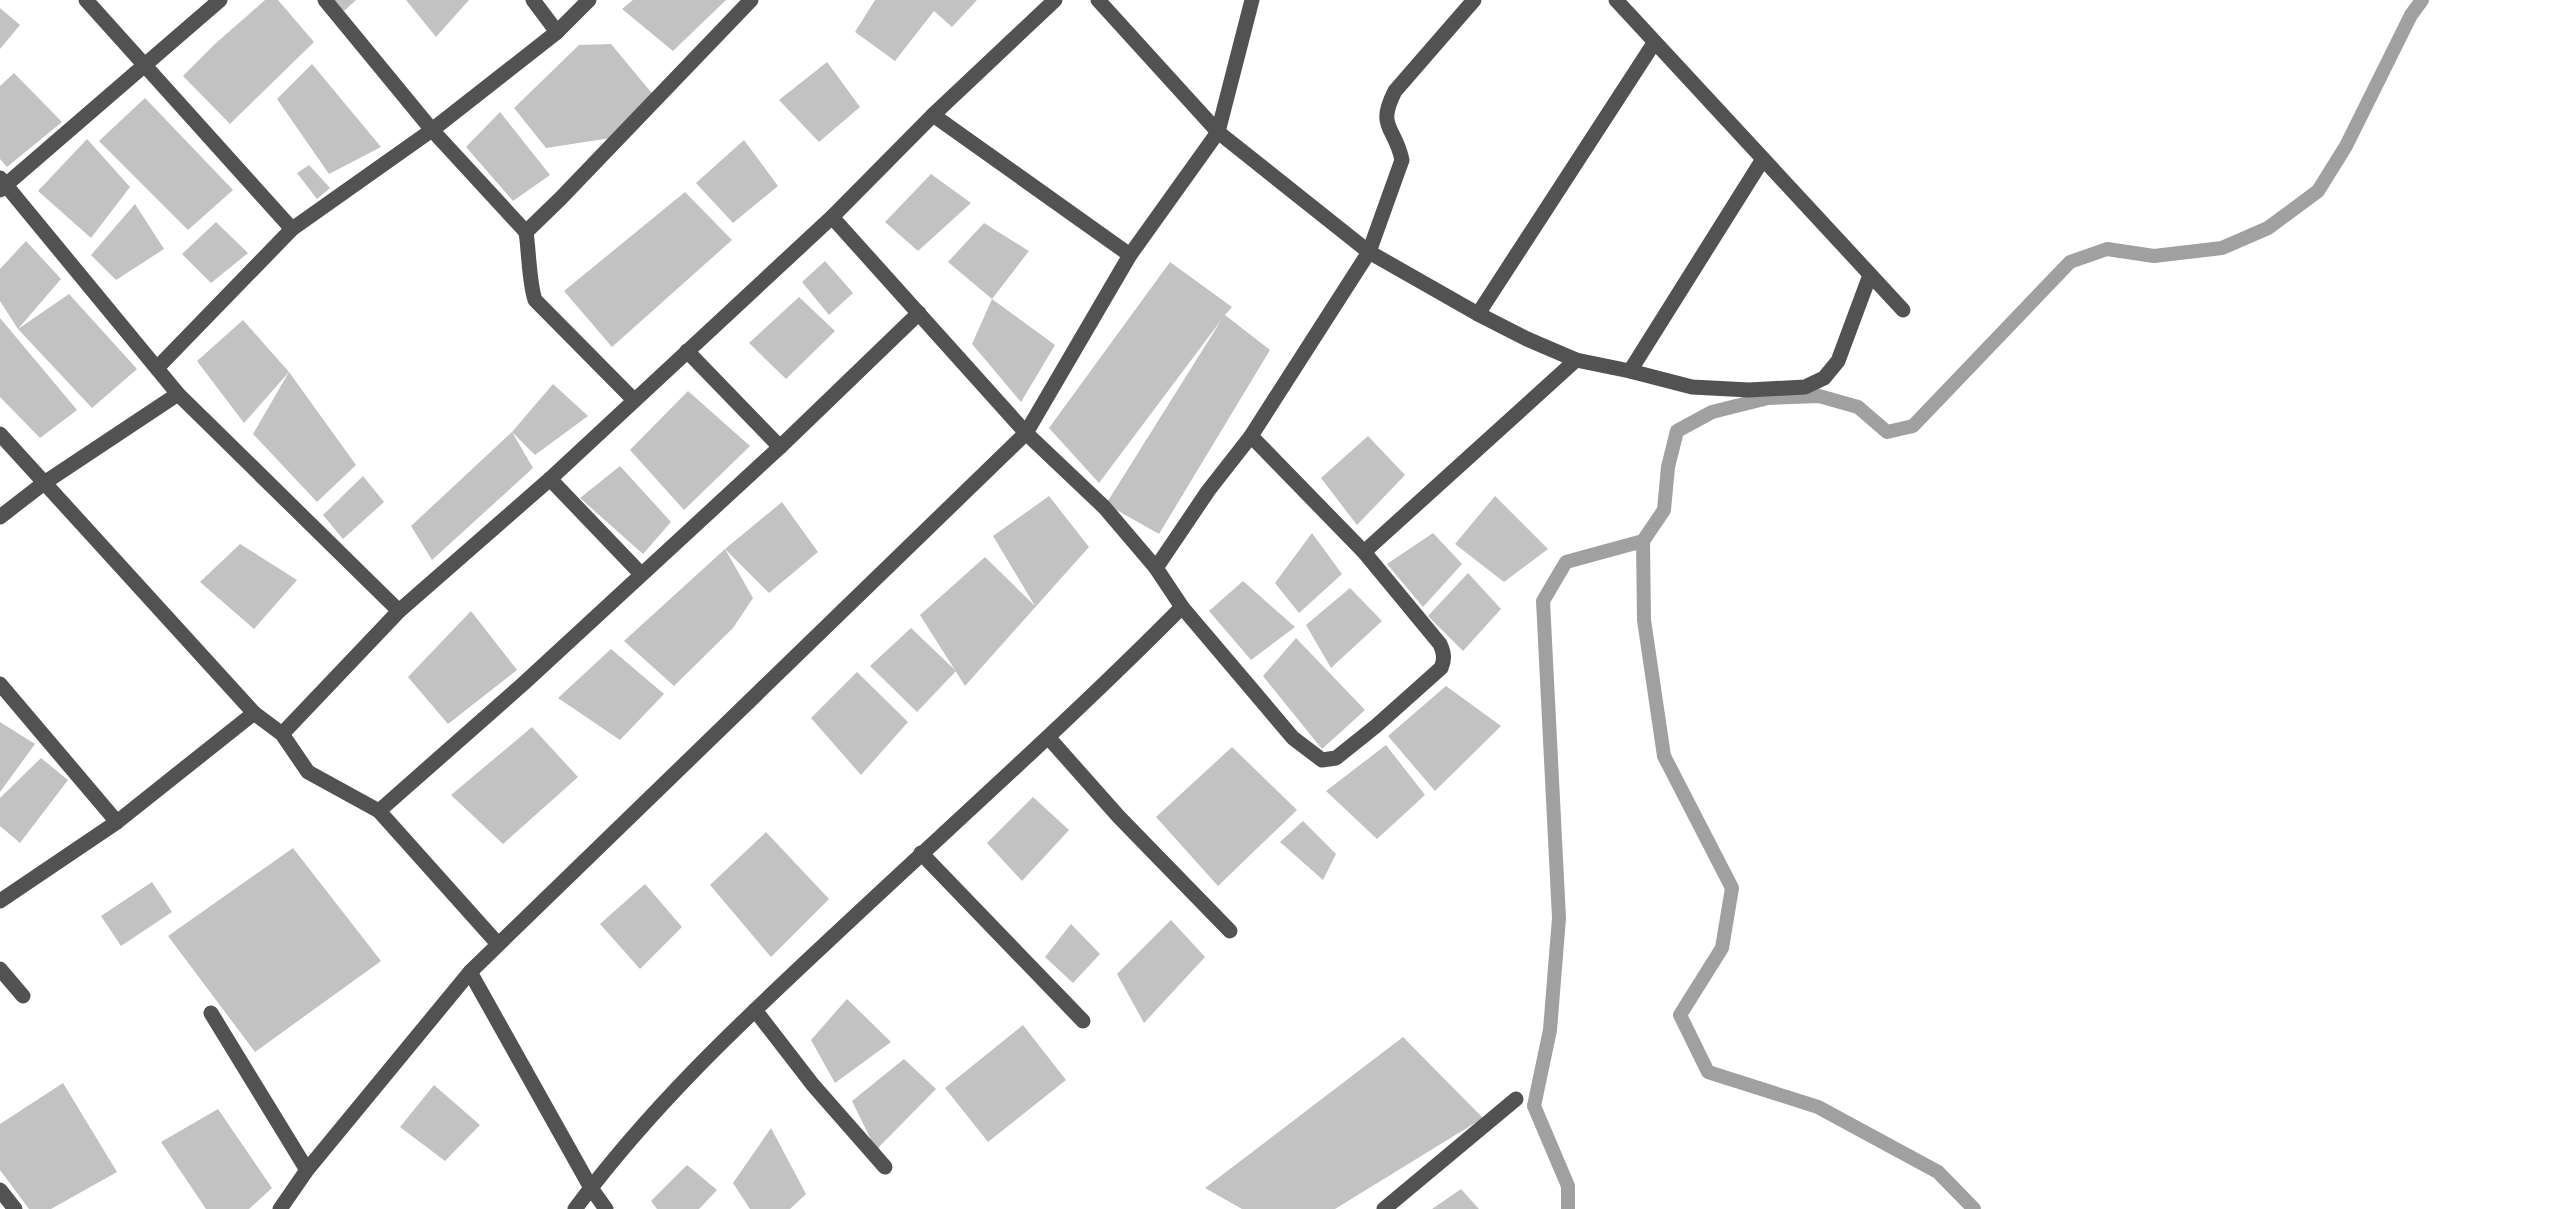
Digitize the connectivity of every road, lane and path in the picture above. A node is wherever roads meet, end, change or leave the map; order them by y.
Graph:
1 (86, 0) edge
2 (220, 0) edge
3 (326, 0) edge
4 (533, 0) edge
5 (589, 0) edge
6 (751, 0) edge
7 (1055, 0) edge
8 (1098, 0) edge
9 (1252, 0) edge
10 (1474, 0) edge
11 (1616, 0) edge
12 (557, 32) junction
13 (1654, 43) junction
14 (144, 65) junction
15 (933, 115) junction
16 (432, 130) junction
17 (1218, 132) junction
18 (1763, 159) junction
19 (2, 185) edge
20 (832, 217) junction
21 (292, 229) junction
22 (526, 232) junction
23 (1369, 252) junction
24 (1130, 255) junction
25 (1870, 275) junction
26 (1903, 310) dead end
27 (919, 314) junction
28 (1478, 314) junction
29 (687, 351) junction
30 (1576, 360) junction
31 (158, 367) junction
32 (1630, 371) junction
33 (178, 394) junction
34 (634, 400) junction
35 (1026, 433) junction
36 (0, 434) edge
37 (1251, 436) junction
38 (780, 447) junction
39 (550, 479) junction
40 (44, 483) junction
41 (0, 517) edge
42 (1364, 552) junction
43 (1156, 568) junction
44 (641, 574) junction
45 (1182, 608) junction
46 (399, 612) junction
47 (0, 684) edge
48 (254, 713) junction
49 (282, 734) junction
50 (1048, 737) junction
51 (379, 811) junction
52 (117, 822) junction
53 (921, 853) junction
54 (0, 901) edge
55 (1230, 931) dead end
56 (498, 944) junction
57 (0, 969) edge
58 (470, 972) junction
59 (23, 996) dead end
60 (755, 1010) junction
61 (211, 1013) dead end
62 (1083, 1021) dead end
63 (1516, 1099) dead end
64 (885, 1167) dead end
65 (307, 1170) junction
66 (591, 1188) junction
67 (0, 1190) edge
68 (15, 1209) edge
69 (279, 1209) edge
70 (575, 1209) edge
71 (606, 1209) edge
72 (1384, 1209) edge

1 - 14 street
2 - 14 street
3 - 16 street
4 - 12 street
5 - 12 street
6 - 22 street
7 - 15 street
8 - 17 street
9 - 17 street
10 - 23 street
11 - 13 street
12 - 16 street
13 - 18 street
13 - 28 street
14 - 19 street
14 - 21 street
15 - 20 street
15 - 24 street
16 - 21 street
16 - 22 street
17 - 23 street
17 - 24 street
18 - 25 street
18 - 32 street
19 - 31 street
20 - 27 street
20 - 29 street
21 - 31 street
22 - 34 street
23 - 28 street
23 - 37 street
24 - 35 street
25 - 26 street
25 - 32 street
27 - 35 street
27 - 38 street
28 - 30 street
29 - 34 street
29 - 38 street
30 - 32 street
30 - 42 street
31 - 33 street
33 - 40 street
33 - 46 street
34 - 39 street
35 - 43 street
35 - 56 street
36 - 40 street
37 - 42 street
37 - 43 street
38 - 44 street
39 - 44 street
39 - 46 street
40 - 41 street
40 - 48 street
42 - 45 street
43 - 45 street
44 - 51 street
45 - 50 street
46 - 49 street
47 - 52 street
48 - 49 street
48 - 52 street
49 - 51 street
50 - 53 street
50 - 55 street
51 - 56 street
52 - 54 street
53 - 60 street
53 - 62 street
56 - 58 street
57 - 59 street
58 - 65 street
58 - 66 street
60 - 64 street
60 - 66 street
61 - 65 street
63 - 72 street
65 - 69 street
66 - 70 street
66 - 71 street
67 - 68 street

